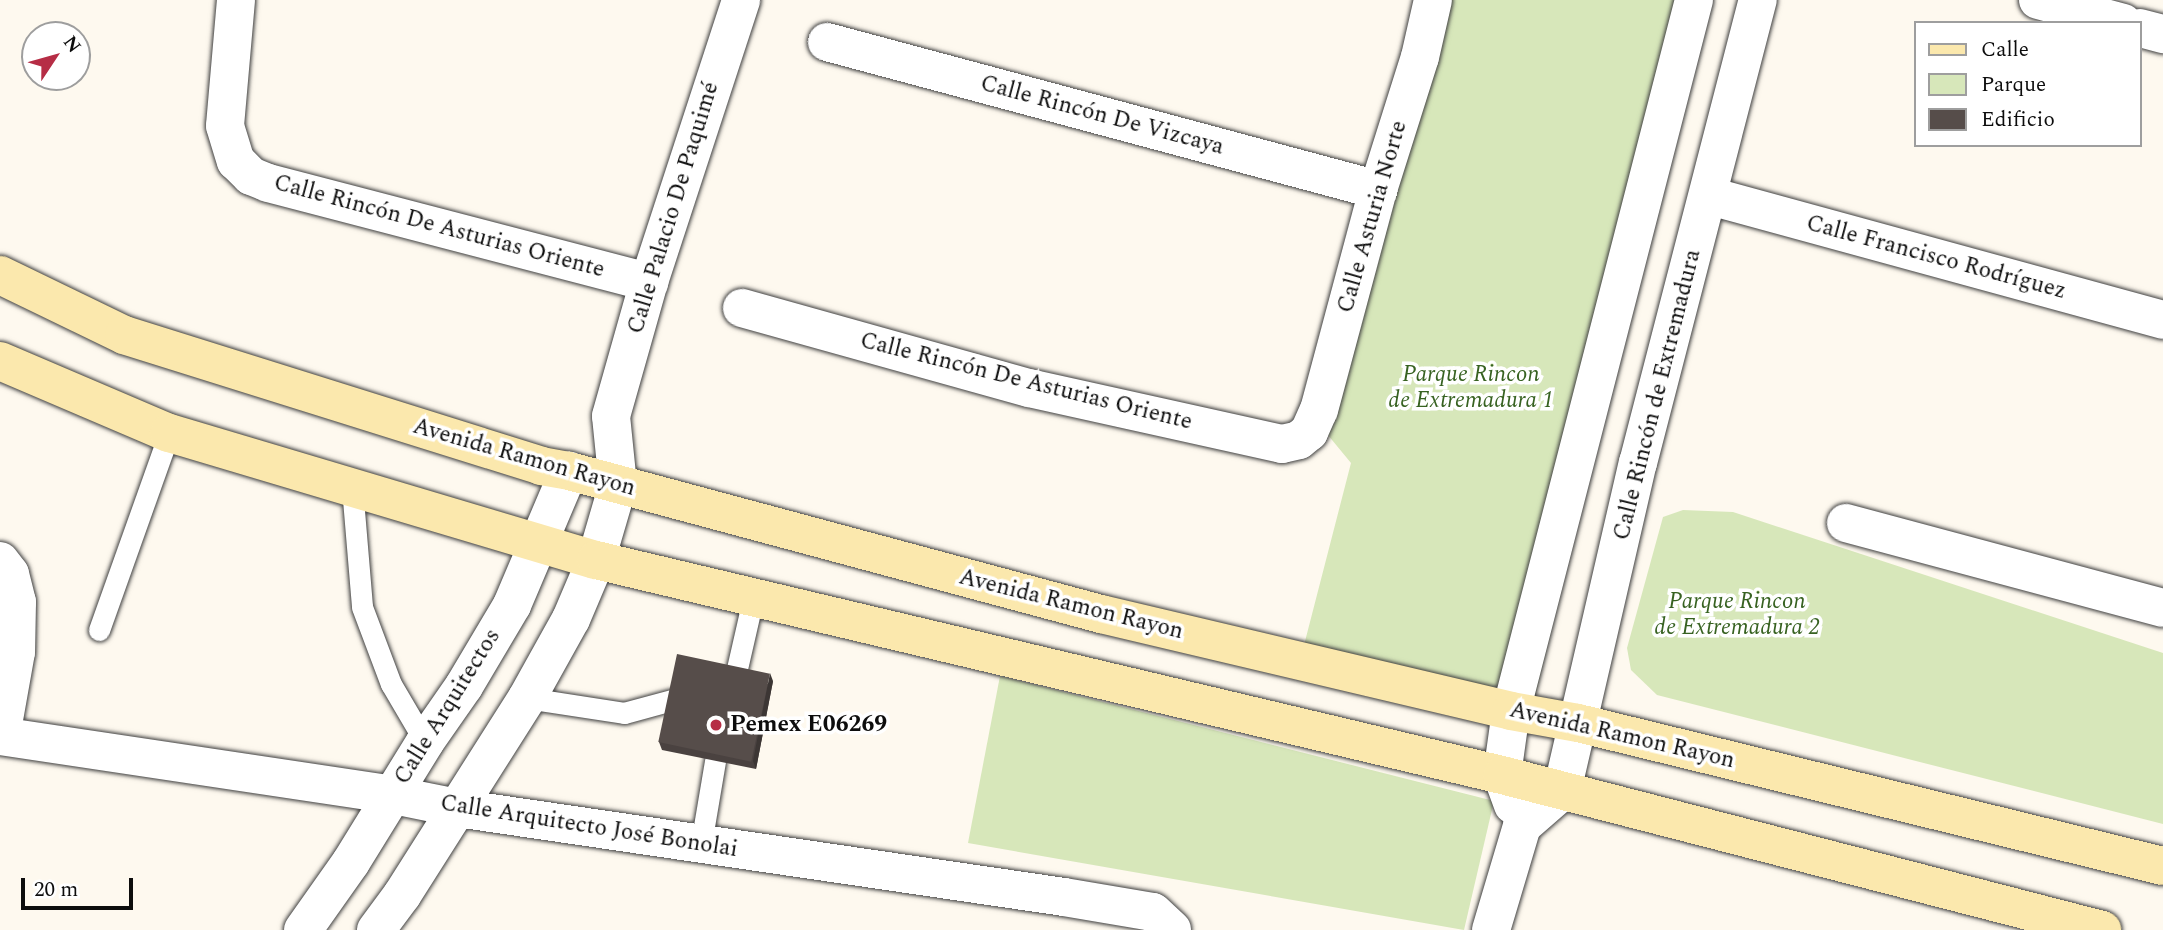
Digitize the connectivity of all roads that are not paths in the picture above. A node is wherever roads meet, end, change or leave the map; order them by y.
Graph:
1 (236, 0) edge
2 (741, 0) edge
3 (1433, 0) edge
4 (1694, 0) edge
5 (1758, 0) edge
6 (2038, 0) edge
7 (2116, 21) edge
8 (2142, 28) edge
9 (2163, 34) edge
10 (827, 43) dead end
11 (1378, 190) junction
12 (1710, 196) junction
13 (0, 275) edge
14 (649, 282) junction
15 (742, 308) dead end
16 (2163, 320) edge
17 (0, 361) edge
18 (611, 416) junction
19 (1309, 432) joint
20 (169, 433) junction
21 (569, 471) junction
22 (618, 485) junction
23 (352, 487) junction
24 (1846, 523) dead end
25 (539, 543) junction
26 (596, 560) junction
27 (0, 561) edge
28 (753, 599) junction
29 (2163, 608) edge
30 (99, 630) dead end
31 (736, 673) edge
32 (527, 698) junction
33 (672, 700) edge
34 (1511, 711) junction
35 (1578, 723) junction
36 (0, 736) edge
37 (425, 742) junction
38 (715, 761) edge
39 (1502, 775) junction
40 (1562, 791) junction
41 (393, 795) junction
42 (457, 808) junction
43 (1522, 826) junction
44 (701, 844) junction
45 (2163, 866) edge
46 (303, 930) edge
47 (376, 930) edge
48 (1172, 930) edge
49 (1491, 930) edge
50 (2102, 930) edge

1 - 14 street, Calle Rincón De Asturias Oriente
2 - 14 street, Calle Palacio De Paquimé
3 - 11 street, Calle Asturia Norte
4 - 34 street
5 - 12 street, Calle Rincón de Extremadura
6 - 7 street
8 - 9 street
10 - 11 street, Calle Rincón De Vizcaya
11 - 19 street, Calle Asturia Norte
12 - 16 street, Calle Francisco Rodríguez
12 - 35 street, Calle Rincón de Extremadura
13 - 21 main road, Avenida Ramon Rayon
14 - 18 street, Calle Palacio De Paquimé
15 - 19 street, Calle Rincón De Asturias Oriente
17 - 20 main road
18 - 21 street, Calle Palacio De Paquimé
18 - 22 street, Calle Palacio De Paquimé
20 - 23 main road
20 - 30 lane
21 - 22 main road, Avenida Ramon Rayon
21 - 25 street, Calle Arquitectos
22 - 26 street
22 - 34 main road, Avenida Ramon Rayon
23 - 25 main road
23 - 37 lane
24 - 29 street
25 - 26 main road
25 - 37 street, Calle Arquitectos
26 - 28 main road
26 - 32 street
27 - 36 street
28 - 31 lane
28 - 39 main road
32 - 33 lane
32 - 42 street
34 - 35 main road, Avenida Ramon Rayon
34 - 39 street
35 - 40 street, Calle Rincón de Extremadura
35 - 45 main road, Avenida Ramon Rayon
36 - 41 street, Calle Arquitecto José Bonolai
37 - 41 street, Calle Arquitectos
38 - 44 lane
39 - 40 main road
39 - 43 street
40 - 43 street
40 - 50 main road
41 - 42 street, Calle Arquitecto José Bonolai
41 - 46 street, Calle Arquitectos
42 - 44 street, Calle Arquitecto José Bonolai
42 - 47 street
43 - 49 street
44 - 48 street, Calle Arquitecto José Bonolai

